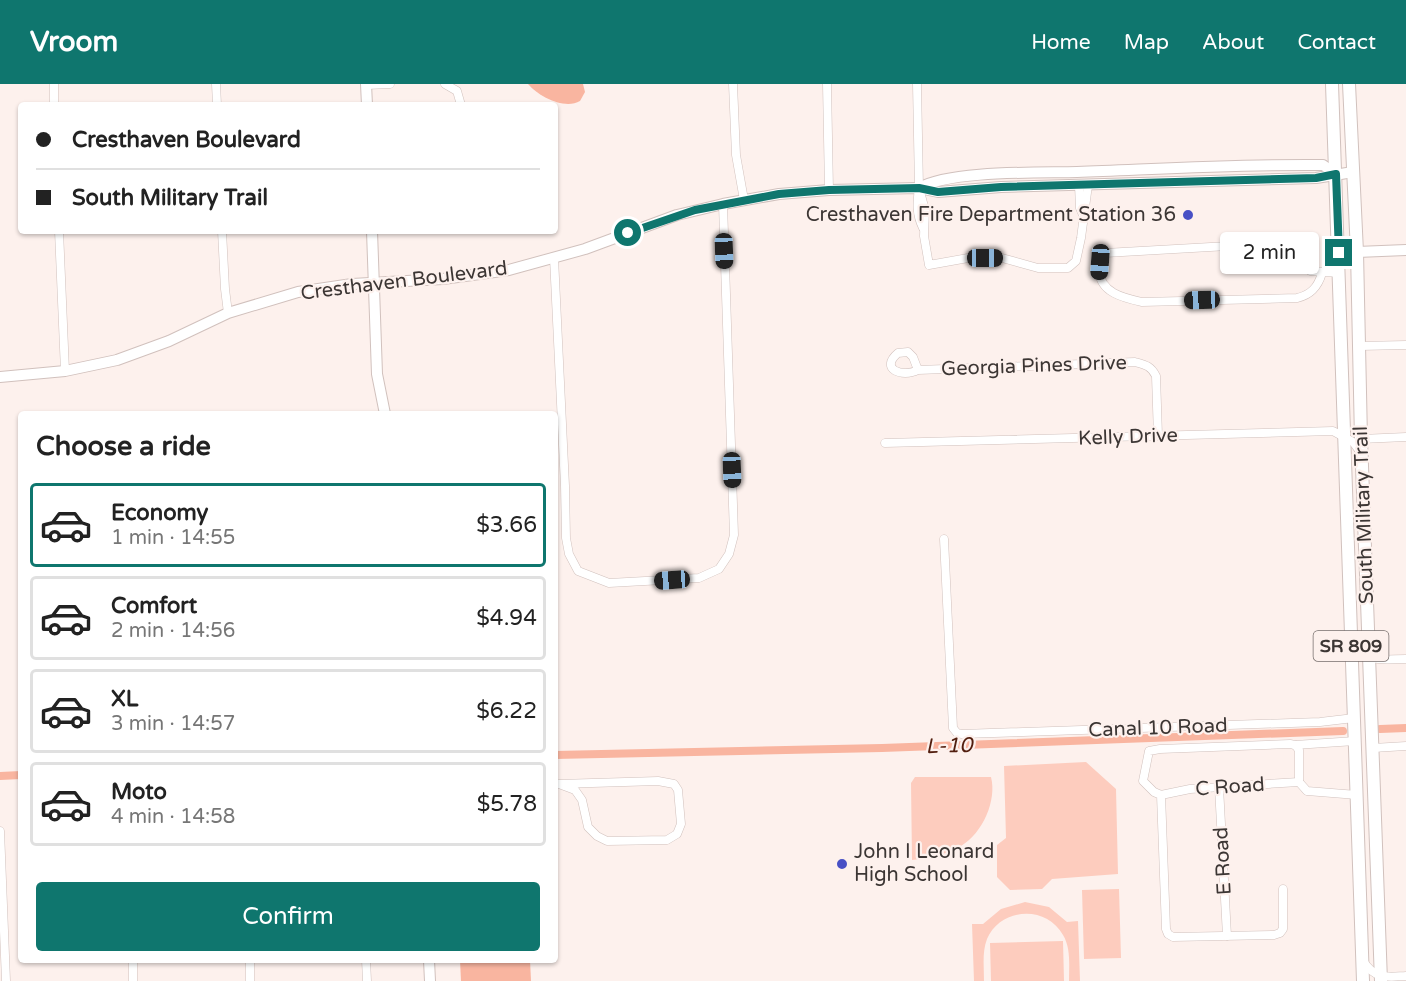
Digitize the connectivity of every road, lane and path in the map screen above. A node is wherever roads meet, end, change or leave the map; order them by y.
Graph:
1 (54, 84) edge
2 (216, 84) edge
3 (366, 84) edge
4 (390, 84) edge
5 (445, 84) edge
6 (733, 84) edge
7 (827, 84) edge
8 (917, 84) edge
9 (1332, 84) edge
10 (1349, 84) edge
11 (54, 102) edge
12 (217, 102) edge
13 (367, 102) edge
14 (460, 102) edge
15 (1353, 172) junction
16 (1336, 174) junction
17 (1084, 185) junction
18 (919, 188) junction
19 (829, 190) junction
20 (744, 200) junction
21 (723, 204) junction
22 (59, 234) edge
23 (222, 234) edge
24 (372, 234) edge
25 (1406, 250) edge
26 (1357, 252) junction
27 (554, 258) junction
28 (1322, 273) junction
29 (1340, 273) junction
30 (374, 282) junction
31 (228, 313) junction
32 (1406, 345) edge
33 (1360, 346) junction
34 (918, 370) dead end
35 (65, 371) junction
36 (0, 377) edge
37 (1344, 395) junction
38 (1360, 410) junction
39 (384, 411) edge
40 (1158, 436) junction
41 (1345, 437) junction
42 (1406, 437) edge
43 (1360, 439) junction
44 (885, 443) dead end
45 (1362, 454) junction
46 (944, 539) dead end
47 (1350, 639) junction
48 (1370, 659) junction
49 (1406, 659) edge
50 (1352, 679) junction
51 (1354, 718) junction
52 (1355, 741) junction
53 (1295, 745) junction
54 (1406, 747) edge
55 (1373, 748) junction
56 (1299, 782) junction
57 (1374, 782) junction
58 (558, 784) edge
59 (558, 784) edge
60 (1219, 787) junction
61 (1161, 795) junction
62 (1357, 795) junction
63 (0, 831) edge
64 (1283, 889) dead end
65 (1227, 936) junction
66 (1363, 959) junction
67 (133, 963) edge
68 (250, 963) edge
69 (366, 963) edge
70 (429, 963) edge
71 (1406, 976) edge
72 (1381, 979) edge
73 (6, 981) edge
74 (133, 981) edge
75 (250, 981) edge
76 (367, 981) edge
77 (430, 981) edge
78 (1363, 981) edge

1 - 11 street
2 - 12 street
3 - 4 street
3 - 13 street
5 - 14 street
6 - 20 street
7 - 19 street
8 - 18 street
9 - 16 main road, South Military Trail / SR 809
10 - 15 main road, South Military Trail / SR 809
15 - 16 street, Cresthaven Boulevard
15 - 26 main road, South Military Trail / SR 809
16 - 17 street, Cresthaven Boulevard
16 - 18 street, Cresthaven Boulevard
16 - 29 main road, South Military Trail / SR 809
17 - 18 street, Cresthaven Boulevard
17 - 18 street
18 - 19 street, Cresthaven Boulevard
19 - 20 street, Cresthaven Boulevard
20 - 21 street, Cresthaven Boulevard
21 - 27 street, Cresthaven Boulevard
21 - 27 street
22 - 35 street
23 - 31 street
24 - 30 street
25 - 26 street
26 - 33 main road, South Military Trail / SR 809
27 - 30 street, Cresthaven Boulevard
28 - 28 street
28 - 29 street
29 - 37 main road, South Military Trail / SR 809
30 - 31 street, Cresthaven Boulevard
30 - 39 street
31 - 35 street, Cresthaven Boulevard
32 - 33 street
33 - 38 main road, South Military Trail / SR 809
34 - 40 street, Georgia Pines Drive
35 - 36 street, Cresthaven Boulevard
37 - 38 main road
37 - 41 main road, South Military Trail / SR 809
38 - 43 main road, South Military Trail / SR 809
40 - 41 street, Kelly Drive
40 - 44 street, Kelly Drive
41 - 45 street
41 - 47 main road, South Military Trail / SR 809
42 - 43 street
43 - 45 main road, South Military Trail / SR 809
45 - 48 main road, South Military Trail / SR 809
46 - 51 street, Canal 10 Road
47 - 48 street
47 - 50 main road, South Military Trail / SR 809
48 - 49 street
48 - 55 main road, South Military Trail / SR 809
50 - 51 main road, South Military Trail / SR 809
50 - 57 main road
51 - 52 main road, South Military Trail / SR 809
52 - 53 street
52 - 62 main road, South Military Trail / SR 809
53 - 56 street
53 - 61 street
54 - 55 street
55 - 57 main road, South Military Trail / SR 809
56 - 60 street, C Road
56 - 62 street
57 - 72 main road, South Military Trail / SR 809
58 - 59 street
60 - 61 street, C Road
60 - 65 street, E Road
61 - 65 street
62 - 66 main road, South Military Trail / SR 809
63 - 73 street
64 - 65 street
66 - 72 street
66 - 78 main road, South Military Trail / SR 809
67 - 74 street
68 - 75 street
69 - 76 street
70 - 77 street
71 - 72 street

